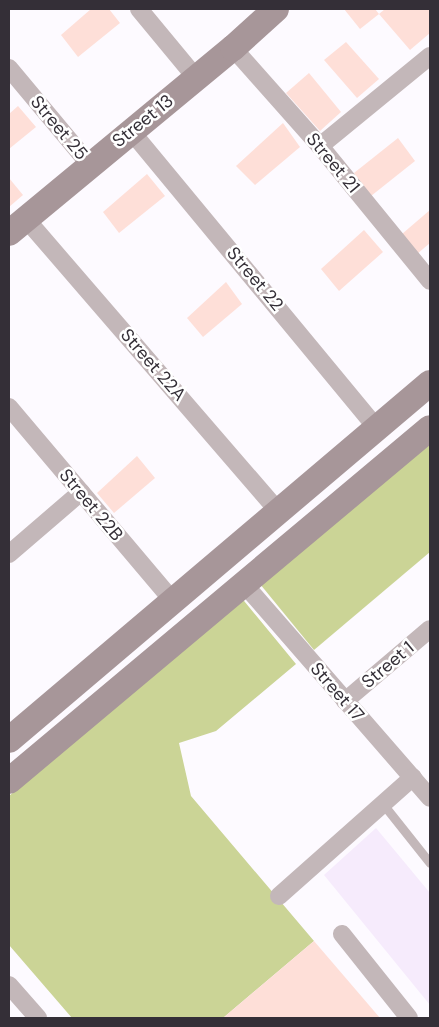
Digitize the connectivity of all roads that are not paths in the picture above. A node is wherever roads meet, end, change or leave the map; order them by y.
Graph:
1 (139, 9) edge
2 (276, 9) edge
3 (233, 48) junction
4 (428, 62) edge
5 (9, 68) edge
6 (196, 78) junction
7 (131, 131) junction
8 (320, 146) junction
9 (90, 165) junction
10 (17, 226) edge
11 (430, 281) edge
12 (428, 389) edge
13 (9, 407) edge
14 (378, 428) junction
15 (430, 428) edge
16 (81, 492) junction
17 (279, 512) junction
18 (9, 554) edge
19 (245, 585) junction
20 (174, 602) junction
21 (430, 629) edge
22 (85, 676) junction
23 (345, 701) junction
24 (102, 702) junction
25 (9, 740) edge
26 (413, 778) junction
27 (9, 781) edge
28 (429, 793) edge
29 (383, 804) junction
30 (430, 863) edge
31 (279, 896) dead end
32 (342, 934) dead end
33 (12, 995) edge
34 (38, 1018) edge
35 (410, 1018) edge

1 - 6 street
2 - 3 street, Street 13
3 - 6 street, Street 13
3 - 8 street, Street 21
4 - 8 street
5 - 9 street, Street 25
6 - 7 street, Street 13
7 - 9 street, Street 13
7 - 14 street, Street 22
8 - 11 street, Street 21
9 - 10 street, Street 13
10 - 17 street, Street 22A
12 - 14 street
13 - 16 street, Street 22B
14 - 17 street
15 - 19 street
16 - 18 street
16 - 20 street, Street 22B
17 - 20 street
19 - 23 street, Street 17
19 - 24 street
20 - 22 street
21 - 23 street, Street 1
22 - 24 street
22 - 25 street
23 - 26 street, Street 17
24 - 27 street
26 - 28 street, Street 17
26 - 29 street
29 - 30 lane
29 - 31 street
32 - 35 street
33 - 34 street

